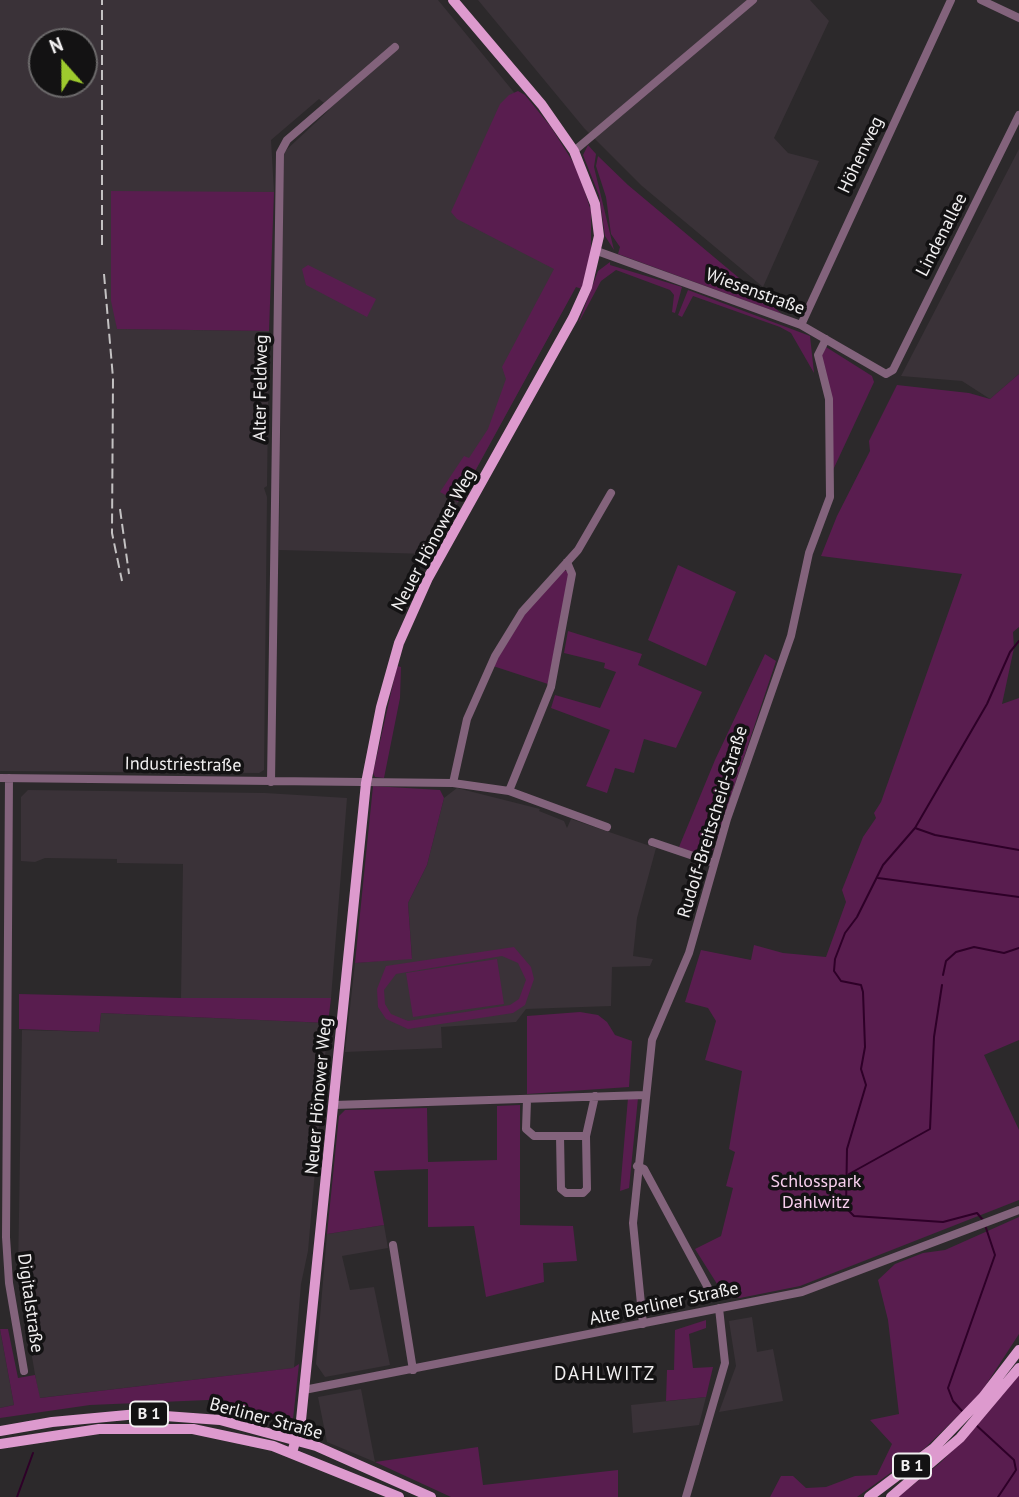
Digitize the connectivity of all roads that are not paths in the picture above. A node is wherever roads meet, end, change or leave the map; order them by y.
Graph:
1 (453, 0) edge
2 (753, 0) edge
3 (951, 0) edge
4 (981, 0) edge
5 (1019, 19) edge
6 (395, 47) dead end
7 (1019, 115) edge
8 (574, 151) junction
9 (597, 251) junction
10 (801, 325) junction
11 (826, 339) junction
12 (893, 370) joint
13 (611, 493) dead end
14 (567, 562) junction
15 (5, 778) edge
16 (271, 782) junction
17 (366, 783) junction
18 (453, 783) junction
19 (509, 791) junction
20 (607, 827) dead end
21 (652, 842) dead end
22 (714, 863) junction
23 (4, 987) edge
24 (4, 1017) edge
25 (595, 1096) junction
26 (645, 1096) junction
27 (527, 1100) junction
28 (334, 1105) junction
29 (560, 1136) junction
30 (586, 1136) junction
31 (637, 1166) junction
32 (1019, 1210) edge
33 (3, 1234) edge
34 (393, 1245) dead end
35 (713, 1297) dead end
36 (719, 1308) junction
37 (643, 1324) junction
38 (1019, 1350) edge
39 (1019, 1368) edge
40 (413, 1370) junction
41 (24, 1371) dead end
42 (304, 1390) junction
43 (987, 1401) junction
44 (0, 1431) edge
45 (956, 1434) junction
46 (296, 1440) junction
47 (0, 1444) edge
48 (292, 1453) junction
49 (399, 1497) edge
50 (430, 1497) edge
51 (686, 1497) edge
52 (869, 1497) edge
53 (891, 1497) edge

1 - 8 main road, Neuer Hönower Weg
2 - 8 street
3 - 10 street, Höhenweg
4 - 5 street
6 - 16 street, Alter Feldweg
7 - 12 street, Lindenallee
8 - 9 main road, Neuer Hönower Weg
9 - 10 street, Wiesenstraße
9 - 17 main road, Neuer Hönower Weg
10 - 11 street, Wiesenstraße
11 - 12 street, Wiesenstraße
11 - 22 street, Rudolf-Breitscheid-Straße
13 - 14 street
14 - 18 street
14 - 19 street
15 - 16 street, Industriestraße
15 - 23 street, Digitalstraße
16 - 17 street, Industriestraße
17 - 18 street, Industriestraße
17 - 28 main road, Neuer Hönower Weg
18 - 19 street, Industriestraße
19 - 20 street, Industriestraße
21 - 22 street
22 - 26 street, Rudolf-Breitscheid-Straße
23 - 24 street, Digitalstraße
24 - 33 street, Digitalstraße
25 - 26 street
25 - 27 street
25 - 30 street
26 - 31 street, Rudolf-Breitscheid-Straße
27 - 28 street
27 - 29 street
28 - 42 main road, Neuer Hönower Weg
29 - 30 street
29 - 30 street
31 - 35 street
31 - 37 street, Rudolf-Breitscheid-Straße
32 - 36 street, Alte Berliner Straße
33 - 41 street, Digitalstraße
34 - 40 street
36 - 37 street, Alte Berliner Straße
36 - 51 street
37 - 40 street, Alte Berliner Straße
38 - 43 main road, B 1
39 - 43 main road, B 1
40 - 42 street, Alte Berliner Straße
42 - 46 main road, Neuer Hönower Weg
43 - 45 main road, B 1
44 - 46 main road, Berliner Straße / B 1
45 - 52 main road, B 1
45 - 53 main road, B 1
46 - 48 main road, Neuer Hönower Weg
46 - 50 main road, Berliner Straße / B 1
47 - 48 main road, Berliner Straße / B 1
48 - 49 main road, Berliner Straße / B 1

